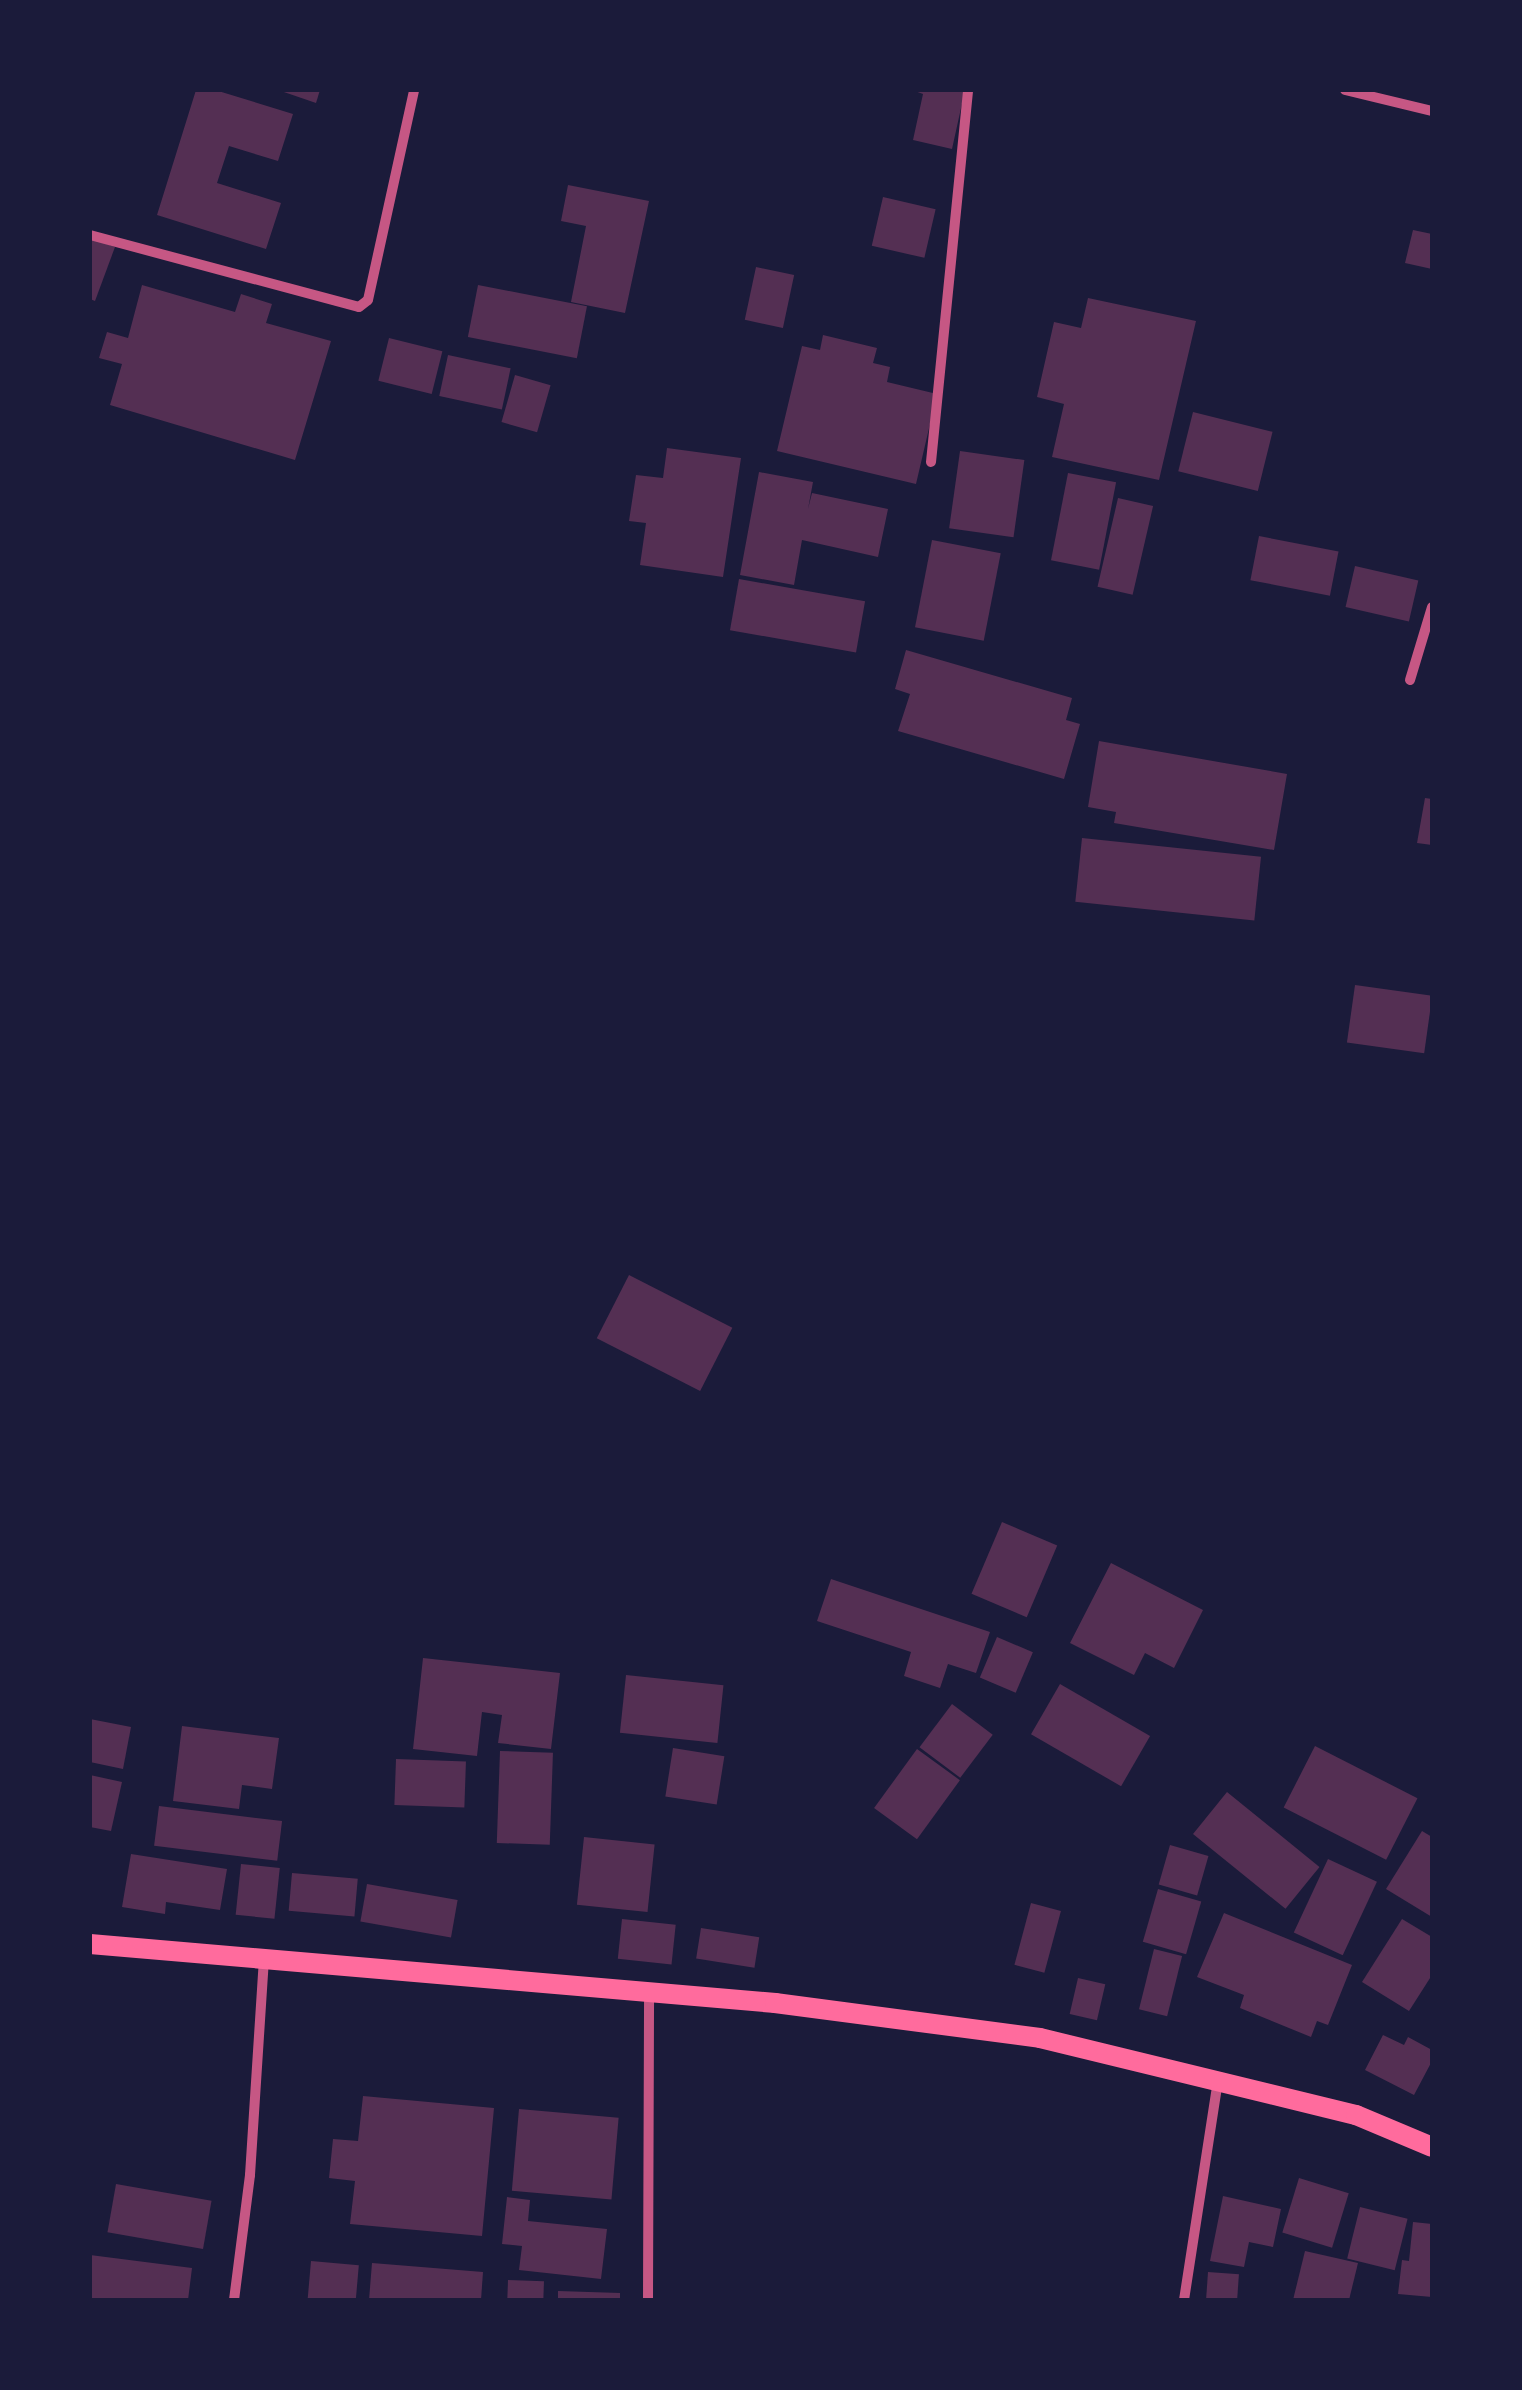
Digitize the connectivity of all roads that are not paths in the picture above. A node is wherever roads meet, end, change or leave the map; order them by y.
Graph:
1 (414, 90) edge
2 (968, 90) edge
3 (1345, 90) edge
4 (1432, 111) edge
5 (90, 235) edge
6 (931, 462) dead end
7 (1432, 607) edge
8 (1410, 680) dead end
9 (90, 1944) edge
10 (264, 1962) junction
11 (649, 1995) junction
12 (1218, 2080) junction
13 (1432, 2147) edge
14 (234, 2300) edge
15 (648, 2300) edge
16 (1184, 2300) edge

1 - 5 street
2 - 6 street
3 - 4 street
7 - 8 street
9 - 10 main road
10 - 11 main road
10 - 14 street
11 - 12 main road
11 - 15 street
12 - 13 main road
12 - 16 street

